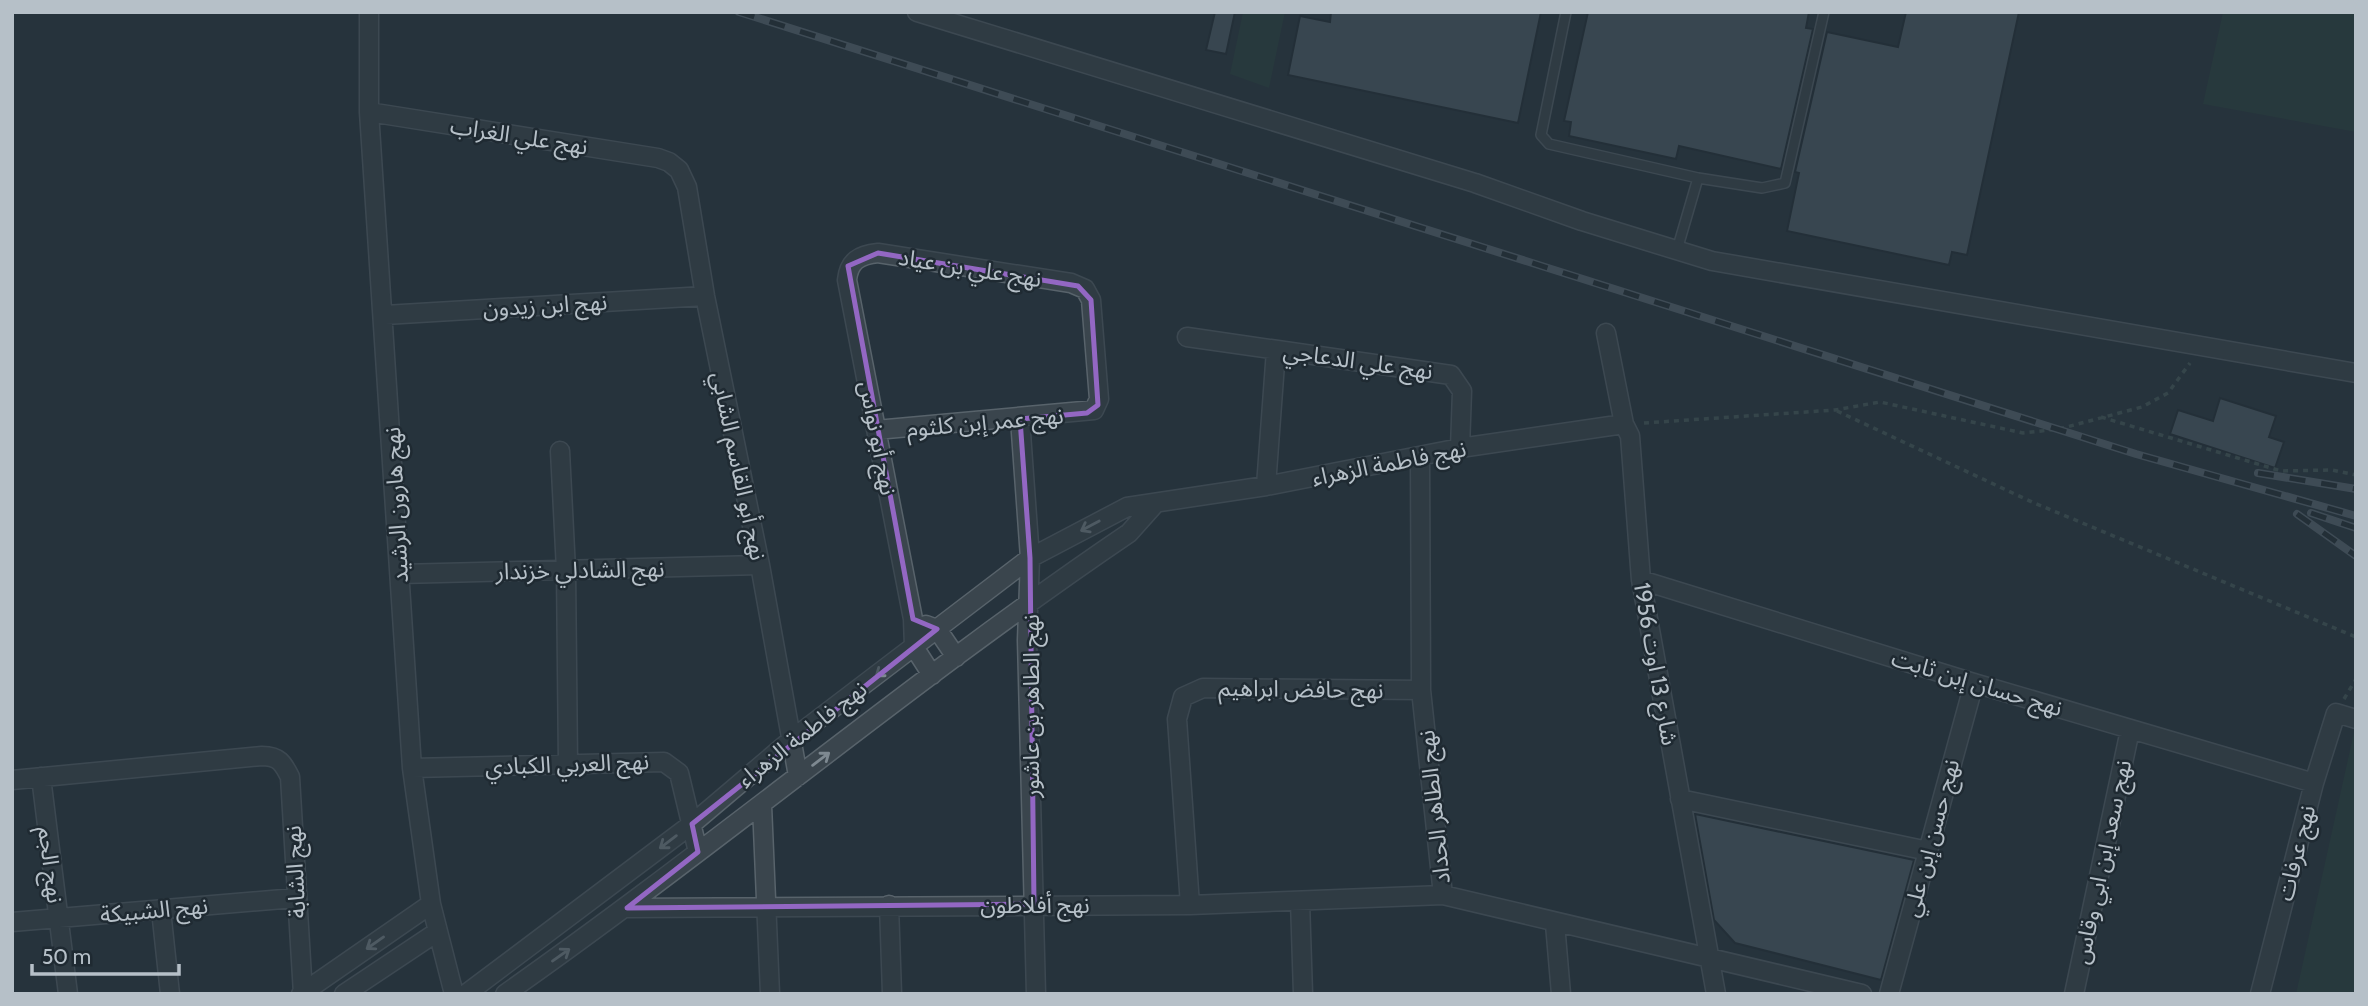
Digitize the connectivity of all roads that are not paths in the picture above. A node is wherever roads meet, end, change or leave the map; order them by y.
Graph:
1 (369, 12) edge
2 (917, 12) edge
3 (1566, 12) edge
4 (1824, 12) edge
5 (959, 19) edge
6 (369, 112) junction
7 (669, 162) joint
8 (1698, 178) junction
9 (1677, 250) junction
10 (855, 259) joint
11 (705, 296) junction
12 (385, 315) junction
13 (1606, 333) dead end
14 (1187, 337) dead end
15 (1276, 350) junction
16 (2356, 373) edge
17 (1094, 410) joint
18 (1020, 419) junction
19 (1624, 424) junction
20 (876, 430) junction
21 (1460, 448) junction
22 (560, 451) dead end
23 (1420, 458) junction
24 (1266, 486) junction
25 (1154, 505) junction
26 (1030, 558) junction
27 (760, 565) junction
28 (566, 570) junction
29 (400, 575) junction
30 (1641, 580) junction
31 (1030, 603) junction
32 (913, 619) junction
33 (937, 629) junction
34 (914, 647) junction
35 (956, 657) junction
36 (932, 676) junction
37 (1974, 683) junction
38 (1421, 690) junction
39 (2356, 719) edge
40 (2130, 730) junction
41 (791, 740) junction
42 (568, 764) junction
43 (412, 768) junction
44 (798, 776) junction
45 (41, 777) junction
46 (12, 780) edge
47 (2314, 783) junction
48 (1680, 799) junction
49 (762, 805) junction
50 (692, 824) junction
51 (1928, 851) junction
52 (698, 852) junction
53 (1443, 895) junction
54 (295, 898) junction
55 (1300, 901) junction
56 (431, 904) junction
57 (1034, 904) junction
58 (889, 905) junction
59 (1191, 905) junction
60 (768, 907) junction
61 (628, 908) junction
62 (161, 910) junction
63 (57, 917) junction
64 (12, 922) edge
65 (1555, 924) junction
66 (437, 932) junction
67 (1709, 956) junction
68 (1840, 991) edge
69 (302, 993) edge
70 (68, 994) edge
71 (170, 994) edge
72 (344, 994) edge
73 (454, 994) edge
74 (466, 994) edge
75 (505, 994) edge
76 (770, 994) edge
77 (892, 994) edge
78 (1036, 994) edge
79 (1303, 994) edge
80 (1561, 994) edge
81 (1716, 994) edge
82 (1862, 994) edge
83 (1889, 994) edge
84 (2074, 994) edge
85 (2260, 994) edge

1 - 6 street, نهج هارون الرشيد
2 - 5 street
3 - 8 lane
4 - 8 lane
5 - 9 street
6 - 7 street, نهج علي الغراب
6 - 12 street, نهج هارون الرشيد
7 - 11 street, نهج أبو القاسم الشابي
8 - 9 lane
9 - 16 street
10 - 17 street, نهج علي بن عياد
10 - 20 street, نهج أبو نواس
11 - 12 street, نهج ابن زيدون
11 - 27 street, نهج أبو القاسم الشابي
12 - 29 street, نهج هارون الرشيد
13 - 19 street, شارع 13 اوت 1956
14 - 15 street, نهج علي الدعاجي
15 - 21 street, نهج علي الدعاجي
15 - 24 street
17 - 18 street, نهج عمر إبن كلثوم
18 - 20 street, نهج عمر إبن كلثوم
18 - 26 street, نهج الطاهر بن عاشور
19 - 21 street, نهج فاطمة الزهراء
19 - 30 street, شارع 13 اوت 1956
20 - 32 street, نهج أبو نواس
21 - 23 street, نهج فاطمة الزهراء
22 - 28 street
23 - 24 street, نهج فاطمة الزهراء
23 - 38 street, نهج الطاهر الحداد
24 - 25 street, نهج فاطمة الزهراء
25 -> 26 street, نهج فاطمة الزهراء
25 - 31 street, نهج فاطمة الزهراء
26 - 31 street, نهج الطاهر بن عاشور
26 - 33 street, نهج فاطمة الزهراء
27 - 28 street, نهج الشادلي خزندار
27 - 41 street, نهج أبو القاسم الشابي
28 - 29 street, نهج الشادلي خزندار
28 - 42 street
29 - 43 street, نهج هارون الرشيد
30 - 37 street, نهج حسان إبن ثابت
30 - 48 street, شارع 13 اوت 1956
31 - 35 street, نهج فاطمة الزهراء
31 - 57 street, نهج الطاهر بن عاشور
32 - 33 street
32 - 34 street, نهج أبو نواس
33 - 34 street, نهج فاطمة الزهراء
33 - 35 street
34 - 36 street
34 -> 41 street, نهج فاطمة الزهراء
35 - 36 street, نهج فاطمة الزهراء
44 -> 36 street, نهج فاطمة الزهراء
37 - 40 street, نهج حسان إبن ثابت
37 - 51 street, نهج حسن إبن علي
38 - 53 street, نهج الطاهر الحداد
38 - 59 street, نهج حافض ابراهيم
39 - 47 street, نهج عرفات
40 - 47 street, نهج حسان إبن ثابت
40 - 84 street, نهج سعد إبن ابي وقاس
41 - 44 street, نهج أبو القاسم الشابي
41 - 50 street, نهج فاطمة الزهراء
42 - 43 street, نهج العربي الكبادي
42 - 50 street, نهج العربي الكبادي
43 - 56 street, نهج هارون الرشيد
44 - 49 street, نهج فاطمة الزهراء
45 - 46 street
45 - 54 street, نهج الشابة
45 - 63 street, نهج الجم
47 - 85 street, نهج عرفات
48 - 51 street
48 - 67 street, شارع 13 اوت 1956
49 - 52 street, نهج فاطمة الزهراء
49 - 60 street
50 - 52 street, نهج العربي الكبادي
50 -> 74 street, نهج فاطمة الزهراء
51 - 83 street, نهج حسن إبن علي
52 - 61 street, نهج فاطمة الزهراء
53 - 55 street, نهج أفلاطون
53 - 65 street, نهج الطاهر الحداد
54 - 62 street, نهج الشبيكة
54 - 69 street, نهج الشابة
55 - 59 street, نهج أفلاطون
55 - 79 street
56 - 66 street, نهج هارون الرشيد
56 -> 69 street
57 - 58 street, نهج أفلاطون
57 - 59 street, نهج أفلاطون
57 - 78 street, نهج الطاهر بن عاشور
58 - 60 street, نهج أفلاطون
58 - 77 street
60 - 61 street, نهج أفلاطون
60 - 76 street
75 -> 61 street, نهج فاطمة الزهراء
62 - 63 street, نهج الشبيكة
62 - 71 street
63 - 64 street, نهج الشبيكة
63 - 70 street, نهج الجم
65 - 67 street, نهج الطاهر الحداد
65 - 80 street
66 - 72 street
66 - 73 street, نهج هارون الرشيد
67 - 68 street, نهج الطاهر الحداد
67 - 81 street, شارع 13 اوت 1956
68 - 82 street, نهج الطاهر الحداد

